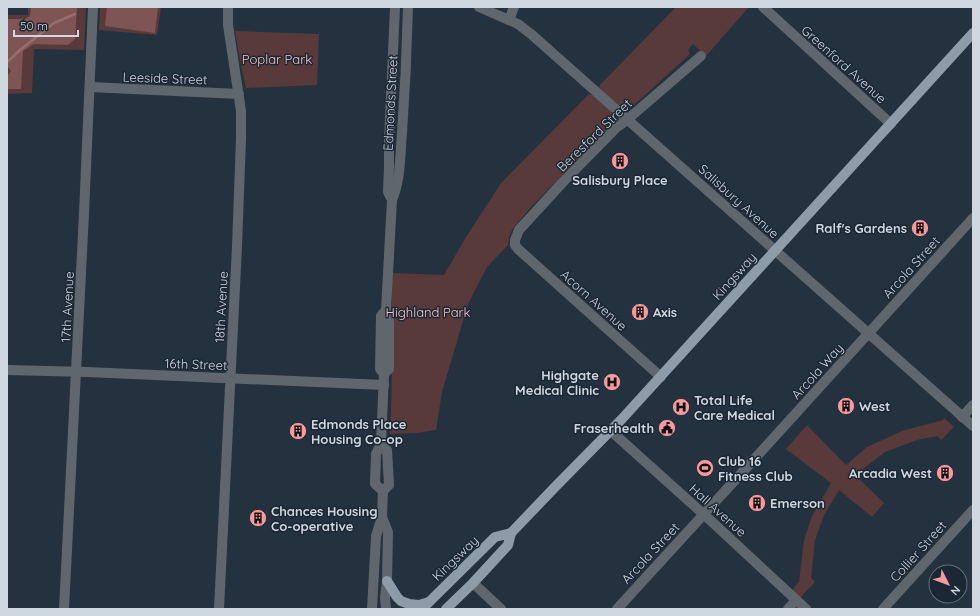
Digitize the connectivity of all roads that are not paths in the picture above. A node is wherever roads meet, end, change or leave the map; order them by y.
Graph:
1 (93, 7) edge
2 (228, 7) edge
3 (395, 7) edge
4 (408, 7) edge
5 (479, 7) edge
6 (514, 7) edge
7 (763, 7) edge
8 (509, 20) junction
9 (973, 33) edge
10 (701, 56) dead end
11 (90, 87) junction
12 (239, 94) junction
13 (628, 119) junction
14 (891, 124) junction
15 (392, 200) junction
16 (973, 218) edge
17 (515, 240) joint
18 (775, 251) junction
19 (869, 333) junction
20 (7, 370) edge
21 (76, 372) junction
22 (661, 377) junction
23 (231, 378) junction
24 (384, 385) junction
25 (973, 405) edge
26 (962, 417) junction
27 (973, 426) edge
28 (611, 431) junction
29 (973, 510) edge
30 (703, 514) junction
31 (382, 517) junction
32 (511, 533) junction
33 (387, 581) junction
34 (473, 583) junction
35 (796, 600) junction
36 (426, 606) edge
37 (64, 609) edge
38 (219, 609) edge
39 (372, 609) edge
40 (386, 609) edge
41 (446, 609) edge
42 (501, 609) edge
43 (617, 609) edge
44 (788, 609) edge
45 (806, 609) edge
46 (883, 609) edge

1 - 11 street, 17th Avenue
2 - 12 street, 18th Avenue
3 - 15 street, Edmonds Street
4 - 15 street, Edmonds Street
5 - 8 street, Salisbury Avenue
6 - 8 street
7 - 14 street, Greenford Avenue
8 - 13 street, Salisbury Avenue
9 - 14 main road, Kingsway
10 - 13 street, Beresford Street
11 - 12 street, Leeside Street
11 - 21 street, 17th Avenue
12 - 23 street, 18th Avenue
13 - 17 street, Beresford Street
13 - 18 street, Salisbury Avenue
14 - 18 main road, Kingsway
15 - 24 street, Edmonds Street
16 - 19 street, Arcola Street
17 - 22 street, Acorn Avenue
18 - 19 street, Salisbury Avenue
18 - 22 main road, Kingsway
19 - 26 street, Salisbury Avenue
19 - 30 street, Arcola Way
20 - 21 street, 16th Street
21 - 23 street, 16th Street
21 - 37 street, 17th Avenue
22 - 28 main road, Kingsway
23 - 24 street, 16th Street
23 - 38 street, 18th Avenue
24 - 31 street, Edmonds Street
25 - 26 street
26 - 27 street, Salisbury Avenue
28 - 30 street, Hall Avenue
28 - 32 main road, Kingsway
29 - 46 street, Collier Street
30 - 35 street, Hall Avenue
30 - 43 street, Arcola Street
31 - 33 street, Edmonds Street
31 - 39 street, Edmonds Street
32 - 34 main road, Kingsway
32 - 36 main road, Kingsway
33 - 36 main road
33 - 40 street, Edmonds Street
34 - 41 main road, Kingsway
34 - 42 street
35 - 44 street
35 - 45 street, Hall Avenue

